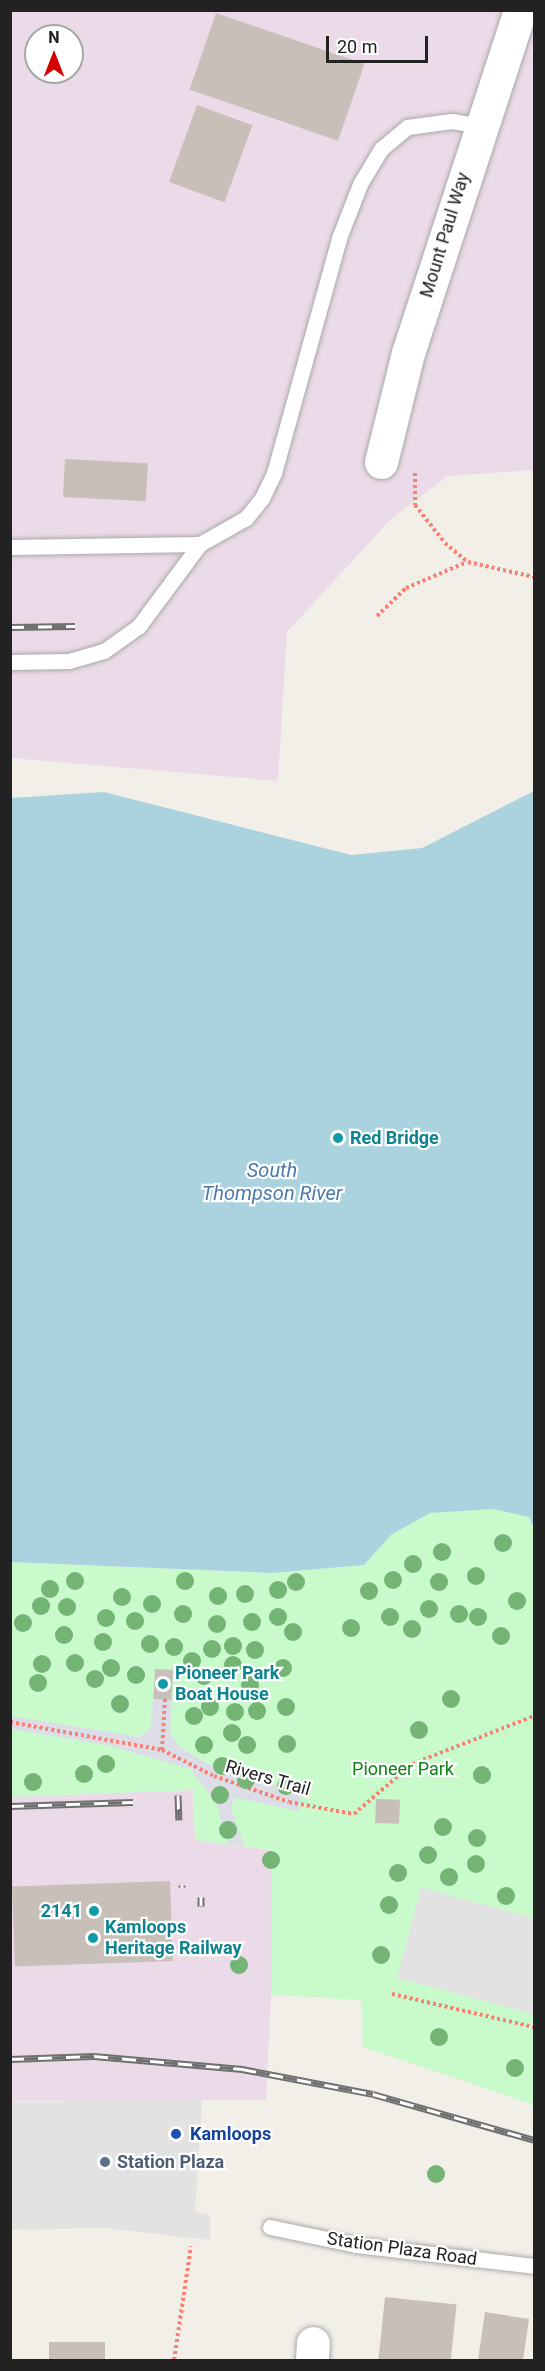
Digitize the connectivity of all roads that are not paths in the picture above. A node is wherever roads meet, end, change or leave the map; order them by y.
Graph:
1 (520, 10) edge
2 (479, 126) junction
3 (381, 462) dead end
4 (200, 544) junction
5 (10, 547) edge
6 (10, 662) edge
7 (270, 2227) dead end
8 (534, 2266) edge

1 - 2 street, Mount Paul Way
2 - 3 street, Mount Paul Way
2 - 4 lane
4 - 5 lane
4 - 6 lane
7 - 8 lane, Station Plaza Road

